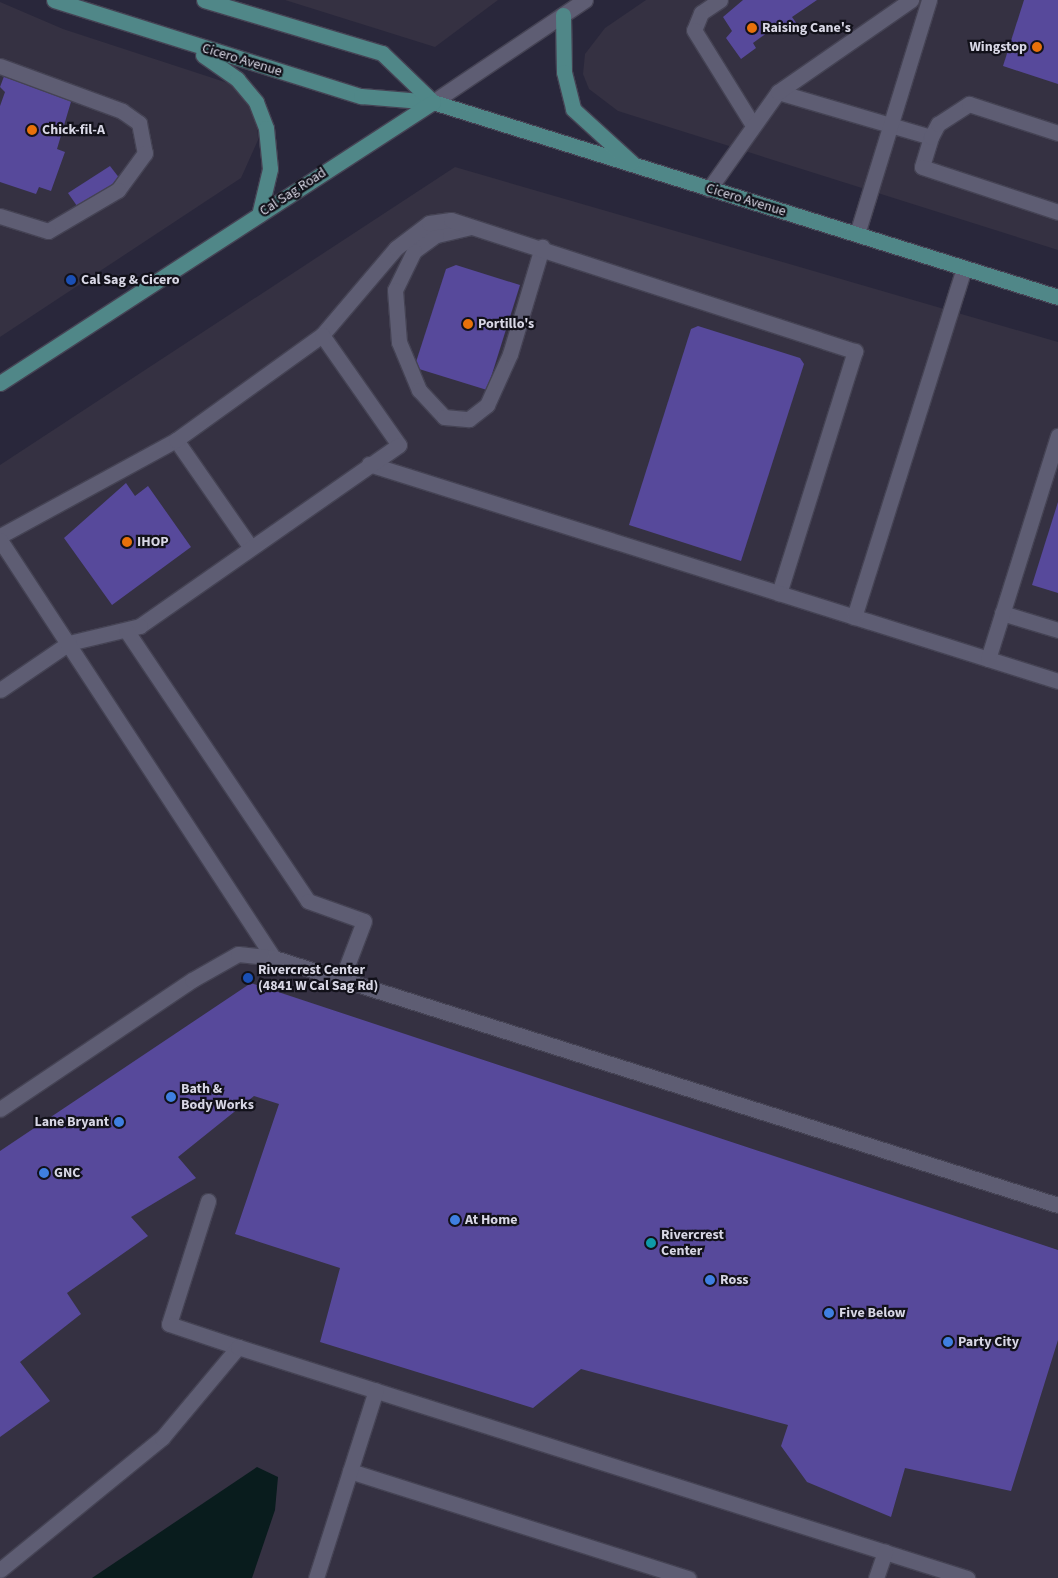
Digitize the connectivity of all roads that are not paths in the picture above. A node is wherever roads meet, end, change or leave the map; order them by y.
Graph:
1 (54, 0) edge
2 (204, 0) edge
3 (585, 0) edge
4 (720, 0) edge
5 (911, 0) edge
6 (930, 0) edge
7 (563, 15) junction
8 (159, 34) junction
9 (0, 66) edge
10 (778, 92) junction
11 (433, 102) junction
12 (753, 125) junction
13 (890, 128) junction
14 (1058, 133) edge
15 (931, 138) junction
16 (634, 165) junction
17 (709, 188) junction
18 (1058, 212) edge
19 (259, 215) junction
20 (0, 216) edge
21 (474, 226) junction
22 (857, 234) junction
23 (542, 247) junction
24 (964, 268) junction
25 (1058, 298) edge
26 (322, 335) junction
27 (0, 383) edge
28 (1058, 436) edge
29 (176, 440) junction
30 (369, 464) junction
31 (0, 538) edge
32 (251, 548) junction
33 (779, 593) junction
34 (1002, 613) junction
35 (854, 617) junction
36 (126, 630) junction
37 (1058, 630) edge
38 (69, 643) junction
39 (988, 659) junction
40 (1058, 681) edge
41 (0, 690) edge
42 (274, 958) junction
43 (342, 980) junction
44 (0, 1109) edge
45 (208, 1201) dead end
46 (1058, 1205) edge
47 (238, 1346) junction
48 (376, 1390) junction
49 (350, 1471) junction
50 (885, 1552) junction
51 (0, 1570) edge
52 (316, 1578) edge
53 (688, 1578) edge
54 (876, 1578) edge
55 (967, 1578) edge

1 - 8 main road, Cicero Avenue
2 - 11 main road, Cicero Avenue
3 - 7 street, Cal Sag Road
4 - 12 street
5 - 10 street
6 - 13 street
7 - 11 street, Cal Sag Road
7 - 16 main road
8 - 11 main road, Cicero Avenue
8 - 19 main road
9 - 20 street
10 - 12 street
10 - 13 street
11 - 16 main road, Cicero Avenue
11 - 19 main road, Cal Sag Road
12 - 17 street
13 - 15 street
13 - 22 street
14 - 15 street
15 - 18 street
16 - 17 main road, Cicero Avenue
17 - 22 main road, Cicero Avenue
19 - 27 main road, Cal Sag Road
21 - 23 street
21 - 23 street
21 - 26 street
22 - 24 main road, Cicero Avenue
23 - 33 street
24 - 25 main road, Cicero Avenue
24 - 35 street
26 - 29 street
26 - 30 street
28 - 34 street
29 - 31 street
29 - 32 street
30 - 32 street
30 - 33 street
31 - 38 street
32 - 36 street
33 - 35 street
34 - 37 street
34 - 39 street
35 - 39 street
36 - 38 street
36 - 43 street
38 - 41 street
38 - 42 street
39 - 40 street
42 - 43 street
42 - 44 street
43 - 46 street
45 - 47 street
47 - 48 street
47 - 51 street
48 - 49 street
48 - 50 street
49 - 52 street
49 - 53 street
50 - 54 street
50 - 55 street

